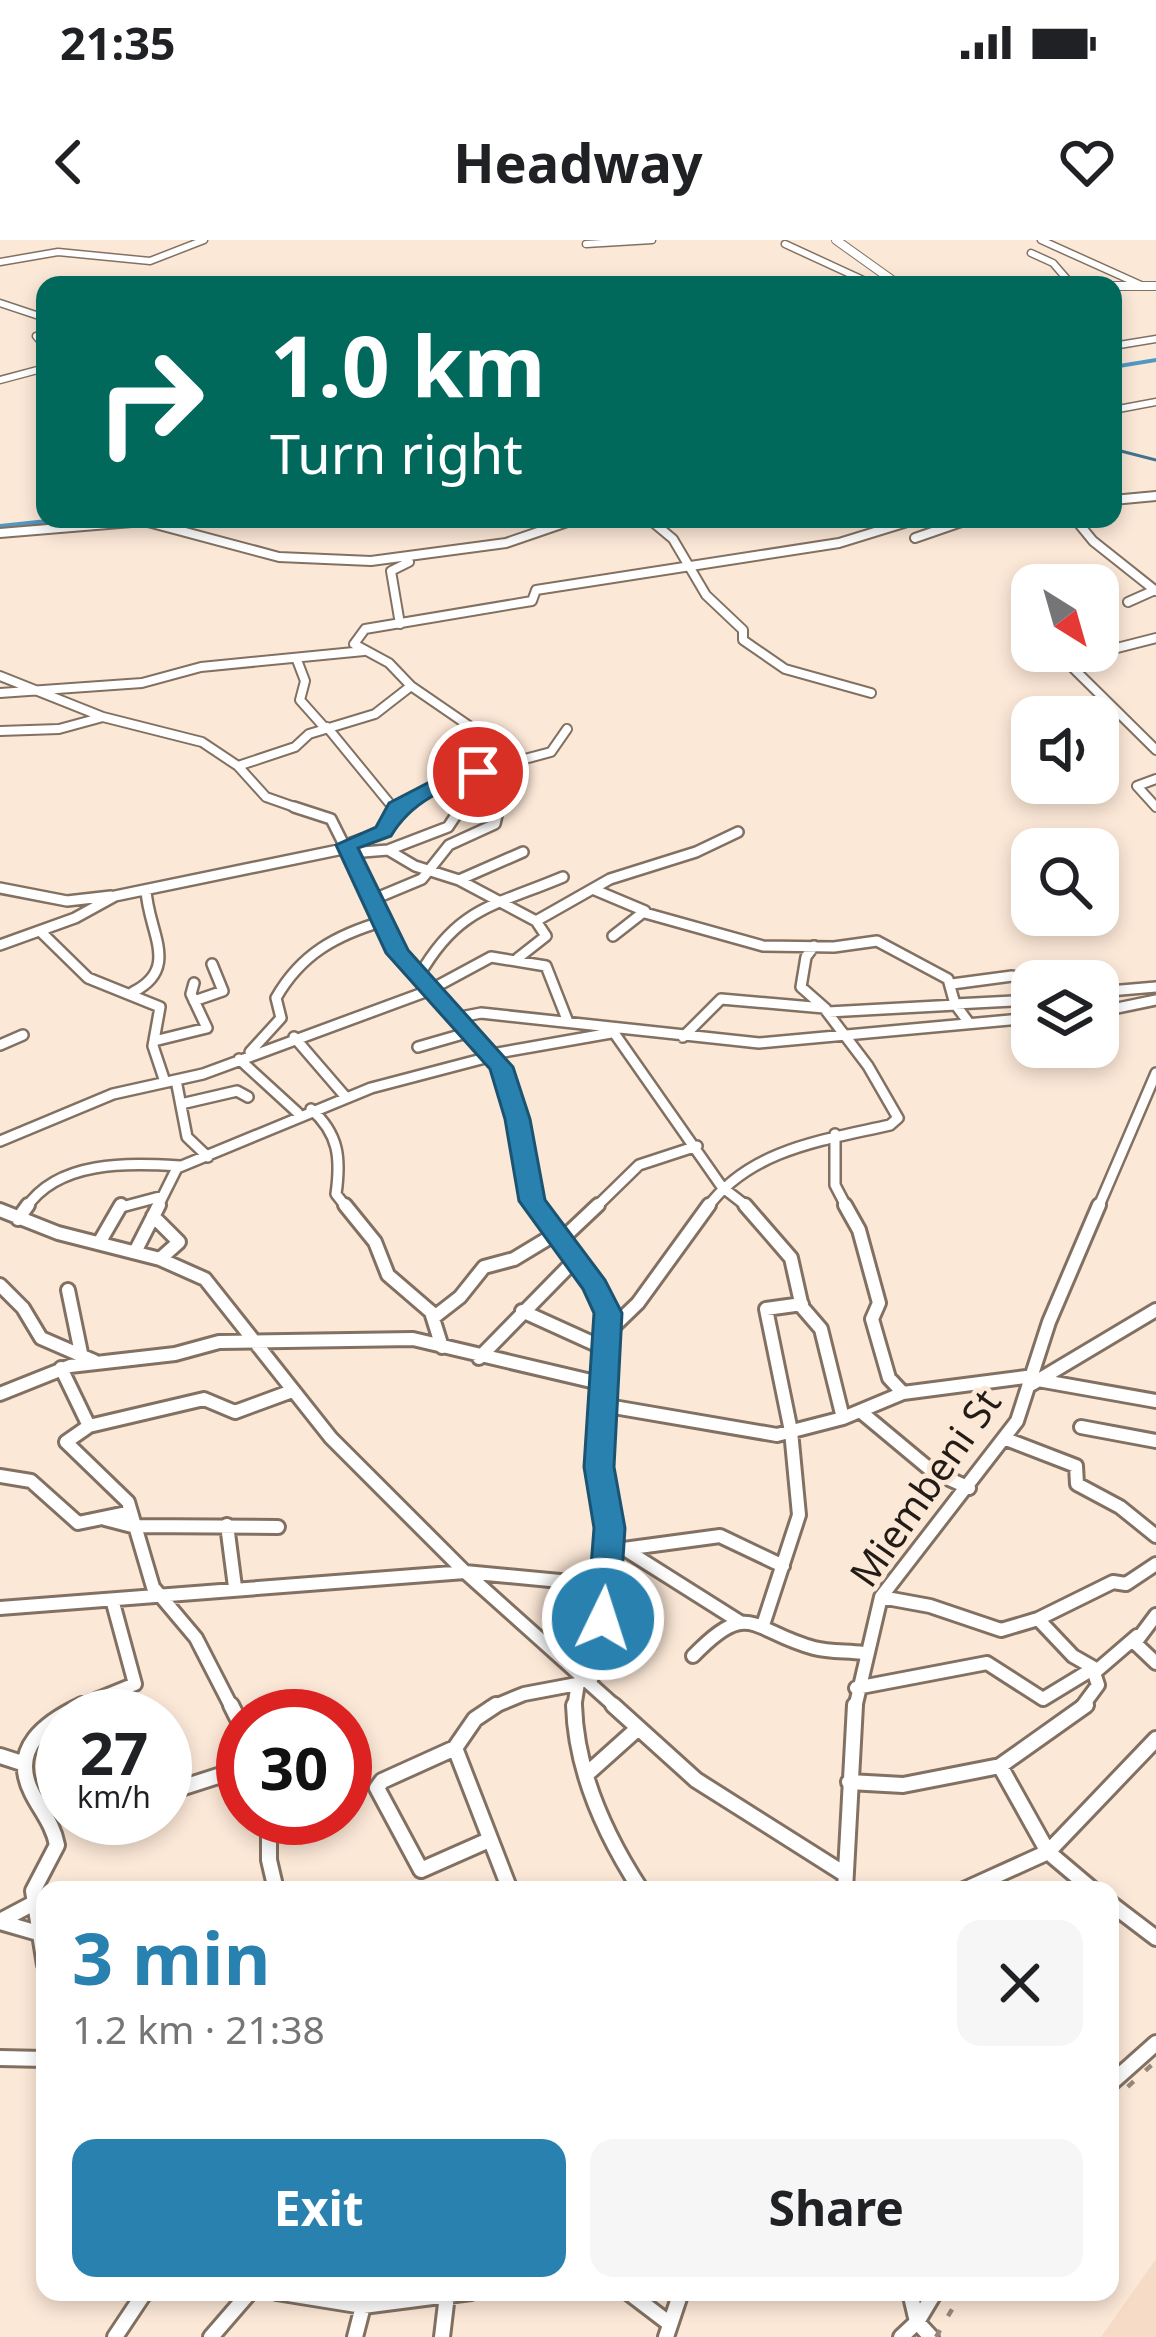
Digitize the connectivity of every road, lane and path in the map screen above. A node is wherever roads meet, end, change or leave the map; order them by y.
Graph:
1 (204, 240) edge
2 (652, 240) edge
3 (836, 240) edge
4 (1042, 240) edge
5 (586, 244) dead end
6 (785, 244) dead end
7 (1031, 254) dead end
8 (0, 262) edge
9 (854, 276) edge
10 (886, 276) edge
11 (1064, 276) edge
12 (1142, 285) junction
13 (1122, 286) edge
14 (1156, 286) edge
15 (3, 306) edge
16 (36, 315) edge
17 (1156, 340) edge
18 (1122, 345) edge
19 (36, 370) edge
20 (0, 380) edge
21 (1156, 402) edge
22 (1122, 408) edge
23 (1156, 496) edge
24 (1122, 499) edge
25 (57, 528) edge
26 (170, 528) edge
27 (552, 528) edge
28 (660, 528) edge
29 (887, 528) edge
30 (944, 528) edge
31 (1082, 528) edge
32 (0, 533) edge
33 (915, 538) dead end
34 (420, 558) junction
35 (688, 567) junction
36 (1155, 590) edge
37 (1128, 602) dead end
38 (400, 624) junction
39 (1156, 638) edge
40 (364, 651) junction
41 (297, 660) junction
42 (0, 676) edge
43 (411, 686) junction
44 (40, 689) junction
45 (0, 693) edge
46 (872, 693) dead end
47 (103, 717) junction
48 (326, 727) junction
49 (567, 729) dead end
50 (0, 731) edge
51 (1156, 750) edge
52 (238, 766) junction
53 (507, 766) junction
54 (1156, 779) edge
55 (1156, 807) edge
56 (396, 808) junction
57 (458, 812) dead end
58 (738, 832) dead end
59 (348, 849) junction
60 (388, 850) junction
61 (524, 852) dead end
62 (431, 870) junction
63 (563, 877) dead end
64 (459, 880) junction
65 (0, 888) edge
66 (146, 890) junction
67 (595, 890) junction
68 (115, 896) junction
69 (374, 898) junction
70 (501, 904) junction
71 (645, 913) junction
72 (384, 921) junction
73 (536, 921) junction
74 (40, 931) junction
75 (614, 936) dead end
76 (0, 945) edge
77 (814, 946) junction
78 (518, 958) junction
79 (212, 964) dead end
80 (419, 976) junction
81 (1011, 976) edge
82 (194, 983) dead end
83 (952, 984) junction
84 (1156, 987) edge
85 (1119, 990) edge
86 (428, 991) junction
87 (133, 992) junction
88 (1156, 1000) edge
89 (194, 1001) junction
90 (1011, 1001) edge
91 (955, 1005) junction
92 (1119, 1008) edge
93 (827, 1011) junction
94 (455, 1018) junction
95 (1011, 1020) edge
96 (568, 1022) junction
97 (969, 1023) junction
98 (610, 1030) junction
99 (470, 1032) junction
100 (23, 1036) dead end
101 (294, 1036) junction
102 (683, 1037) junction
103 (844, 1038) junction
104 (154, 1041) junction
105 (0, 1046) edge
106 (418, 1047) dead end
107 (493, 1055) junction
108 (244, 1056) junction
109 (1156, 1073) edge
110 (170, 1081) junction
111 (344, 1096) junction
112 (248, 1097) dead end
113 (181, 1104) junction
114 (311, 1108) junction
115 (298, 1114) junction
116 (835, 1134) junction
117 (0, 1141) edge
118 (697, 1146) junction
119 (208, 1157) junction
120 (182, 1166) junction
121 (722, 1187) junction
122 (163, 1196) junction
123 (153, 1216) junction
124 (7, 1217) edge
125 (559, 1236) junction
126 (99, 1243) junction
127 (135, 1252) junction
128 (160, 1259) junction
129 (576, 1259) junction
130 (0, 1285) edge
131 (68, 1290) dead end
132 (802, 1304) junction
133 (522, 1311) junction
134 (1150, 1312) edge
135 (434, 1318) junction
136 (1156, 1327) edge
137 (243, 1329) junction
138 (609, 1331) junction
139 (219, 1342) junction
140 (256, 1344) junction
141 (442, 1347) junction
142 (608, 1350) junction
143 (77, 1352) junction
144 (479, 1358) junction
145 (96, 1363) junction
146 (65, 1367) junction
147 (1034, 1380) junction
148 (604, 1384) junction
149 (292, 1391) junction
150 (902, 1393) junction
151 (0, 1394) edge
152 (1156, 1401) edge
153 (602, 1405) junction
154 (860, 1411) junction
155 (843, 1418) junction
156 (89, 1426) junction
157 (1081, 1427) dead end
158 (791, 1431) junction
159 (1006, 1439) junction
160 (1156, 1442) edge
161 (0, 1476) edge
162 (969, 1487) junction
163 (131, 1519) junction
164 (227, 1525) junction
165 (278, 1527) dead end
166 (1156, 1536) edge
167 (626, 1550) junction
168 (609, 1551) junction
169 (1156, 1564) edge
170 (783, 1566) junction
171 (465, 1572) junction
172 (602, 1585) junction
173 (235, 1587) junction
174 (881, 1597) junction
175 (162, 1598) junction
176 (113, 1603) junction
177 (0, 1608) edge
178 (1156, 1615) edge
179 (1038, 1619) junction
180 (740, 1622) junction
181 (763, 1625) junction
182 (1137, 1636) junction
183 (862, 1653) junction
184 (693, 1655) dead end
185 (1156, 1663) edge
186 (1096, 1669) junction
187 (584, 1682) junction
188 (856, 1688) junction
189 (222, 1689) edge
190 (636, 1730) junction
191 (1156, 1739) edge
192 (455, 1748) junction
193 (0, 1756) edge
194 (25, 1764) junction
195 (1000, 1766) junction
196 (588, 1773) junction
197 (849, 1782) junction
198 (36, 1796) edge
199 (489, 1840) junction
200 (57, 1845) edge
201 (269, 1845) edge
202 (1048, 1852) junction
203 (843, 1873) junction
204 (273, 1881) edge
205 (506, 1881) edge
206 (635, 1881) edge
207 (844, 1881) edge
208 (984, 1881) edge
209 (1082, 1881) edge
210 (34, 1903) junction
211 (1119, 1910) edge
212 (36, 1918) edge
213 (0, 1922) edge
214 (36, 1932) edge
215 (1156, 1938) edge
216 (1156, 2043) edge
217 (0, 2058) edge
218 (36, 2060) edge
219 (1119, 2076) edge
220 (140, 2301) edge
221 (242, 2301) edge
222 (332, 2301) edge
223 (388, 2301) edge
224 (445, 2301) edge
225 (637, 2301) edge
226 (678, 2301) edge
227 (912, 2301) edge
228 (930, 2301) edge
229 (363, 2306) junction
230 (917, 2322) junction
231 (668, 2331) edge
232 (115, 2337) edge
233 (211, 2337) edge
234 (356, 2337) edge
235 (442, 2337) edge
236 (901, 2337) edge
237 (931, 2337) edge

1 - 8 street
2 - 5 street
3 - 10 street
4 - 12 street
6 - 9 street
7 - 11 street
12 - 13 street
12 - 14 street
15 - 16 street
17 - 18 street
19 - 20 street
21 - 22 street
23 - 24 street
25 - 32 street
26 - 34 street
27 - 34 street
28 - 35 street
29 - 35 street
30 - 33 street
31 - 36 street
34 - 38 street
35 - 38 street
35 - 46 street
36 - 37 street
38 - 40 street
39 - 51 street
40 - 41 street
40 - 43 street
41 - 44 street
41 - 48 street
42 - 44 street
43 - 48 street
43 - 53 street
44 - 45 street
44 - 47 street
47 - 50 street
47 - 52 street
48 - 52 street
48 - 56 street
49 - 53 street
52 - 59 street
53 - 56 street
53 - 62 street
54 - 55 street
56 - 59 street
57 - 60 street
58 - 67 street
59 - 60 street
59 - 66 street
59 - 69 street
60 - 62 street
61 - 64 street
62 - 64 street
62 - 69 street
63 - 70 street
64 - 70 street
65 - 68 street
66 - 68 street
66 - 87 street
67 - 71 street
67 - 73 street
68 - 74 street
69 - 72 street
70 - 73 street
70 - 80 street
71 - 75 street
71 - 77 street
72 - 80 street
72 - 108 street
73 - 78 street
74 - 76 street
74 - 87 street
77 - 83 street
77 - 93 street
78 - 86 street
78 - 96 street
79 - 89 street
80 - 86 street
81 - 83 street
82 - 89 street
83 - 91 street
84 - 85 street
86 - 94 street
86 - 101 street
87 - 104 street
88 - 92 street
89 - 104 street
90 - 91 street
91 - 93 street
91 - 97 street
93 - 102 street
93 - 103 street
94 - 96 street
94 - 99 street
95 - 97 street
96 - 98 street
97 - 103 street
98 - 102 street
98 - 107 street
98 - 118 street
99 - 106 street
99 - 107 street
100 - 105 street
101 - 108 street
101 - 111 street
102 - 103 street
103 - 116 street
104 - 110 street
107 - 111 street
107 - 125 street
108 - 110 street
108 - 115 street
109 - 147 street, Miembeni St
110 - 113 street
110 - 117 street
111 - 114 street
112 - 113 street
113 - 119 street
114 - 115 street
114 - 135 street
115 - 119 street
116 - 121 street
116 - 150 street
118 - 121 street
118 - 125 street
119 - 120 street
120 - 122 street
120 - 124 street
121 - 132 street
121 - 138 street
122 - 123 street
122 - 126 street
123 - 127 street
123 - 128 street
124 - 126 street
125 - 129 street
125 - 135 street
126 - 127 street
127 - 128 street
128 - 137 street
129 - 133 street
129 - 138 street
130 - 143 street
131 - 143 street
132 - 155 street
132 - 158 street
133 - 142 street
133 - 144 street
134 - 136 street
134 - 147 street
135 - 141 street
137 - 139 street
137 - 140 street
138 - 142 street
139 - 140 street
139 - 145 street
140 - 141 street
140 - 149 street
141 - 144 street
142 - 148 street
143 - 145 street
143 - 146 street
144 - 148 street
145 - 146 street
146 - 151 street
146 - 156 street
147 - 150 street
147 - 152 street
147 - 159 street, Miembeni St
148 - 153 street
149 - 156 street
149 - 171 street
150 - 154 street
153 - 158 street
153 - 168 street
154 - 155 street
154 - 162 street
155 - 158 street
156 - 163 street
157 - 160 street
158 - 170 street
159 - 162 street, Miembeni St
159 - 166 street
161 - 163 street
162 - 174 street, Miembeni St
163 - 164 street
163 - 175 street
164 - 165 street
164 - 173 street
167 - 168 street
167 - 170 street
167 - 180 street
168 - 172 street
169 - 179 street
170 - 181 street
171 - 172 street
171 - 173 street
171 - 187 street
172 - 187 street
173 - 175 street
174 - 179 street
174 - 183 street, Miembeni St
175 - 176 street
175 - 189 street
176 - 177 street
176 - 194 street
178 - 182 street
179 - 186 street
180 - 181 street
180 - 184 street
181 - 183 street
182 - 185 street
182 - 186 street
183 - 188 street, Miembeni St
186 - 188 street
186 - 195 street
187 - 190 street
187 - 192 street
187 - 196 street
188 - 197 street, Miembeni St
190 - 196 street
190 - 203 street
191 - 202 street
192 - 199 street
192 - 199 street
193 - 194 street
194 - 198 street
195 - 197 street
195 - 202 street
196 - 206 street
197 - 203 street, Miembeni St
199 - 205 street
200 - 210 street
201 - 204 street
202 - 208 street
202 - 209 street
203 - 207 street, Miembeni St
210 - 212 street
210 - 213 street
211 - 215 street
213 - 214 street
216 - 219 street
217 - 218 street
220 - 232 street
221 - 233 street
222 - 229 street
223 - 229 street
224 - 235 street
225 - 231 street
226 - 231 street
227 - 230 street
228 - 230 street
229 - 234 street
230 - 236 street
230 - 237 street

